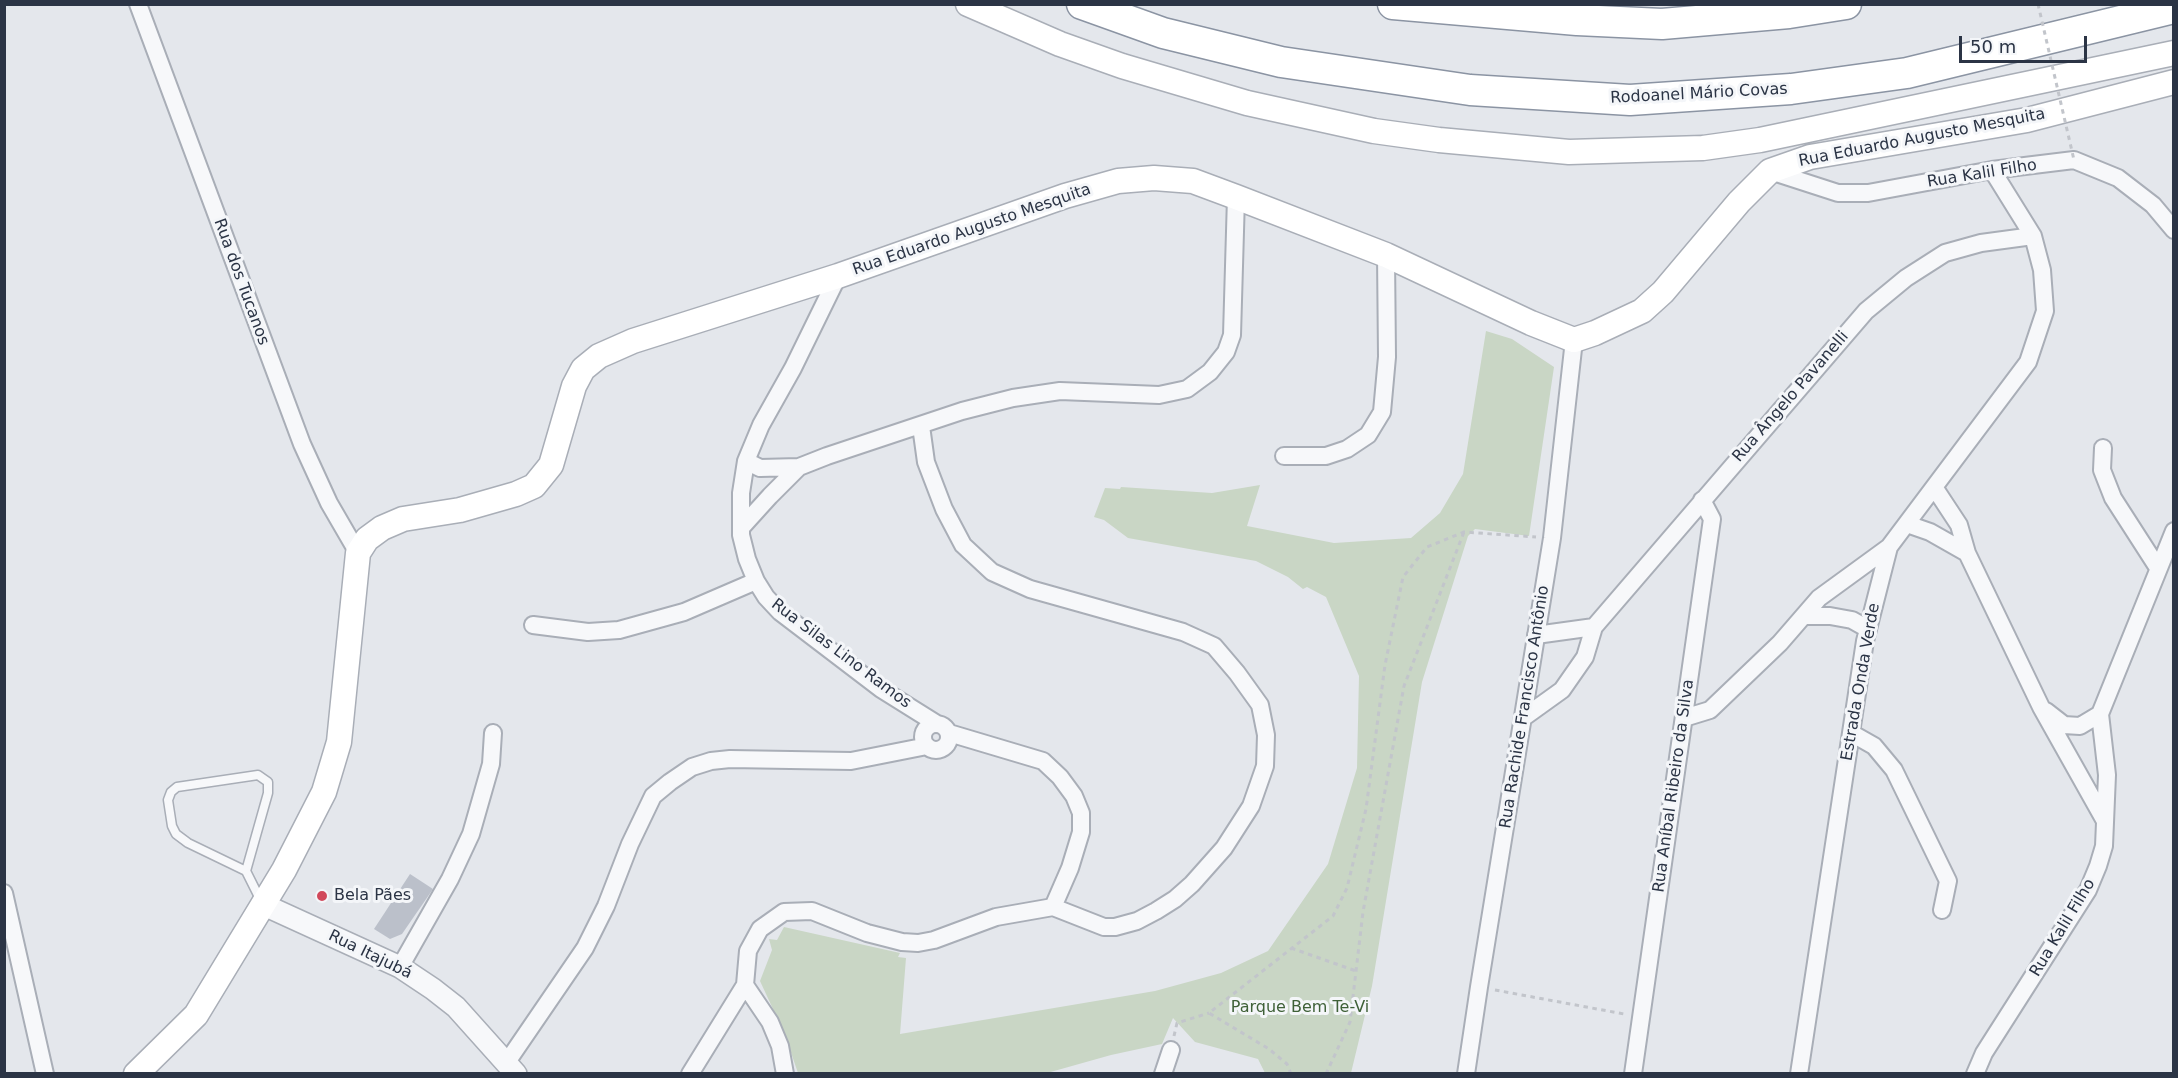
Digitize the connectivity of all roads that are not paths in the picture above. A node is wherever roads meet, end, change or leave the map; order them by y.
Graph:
1 (138, 4) edge
2 (968, 4) edge
3 (1082, 4) edge
4 (1394, 4) edge
5 (1846, 4) edge
6 (2174, 8) edge
7 (2174, 53) edge
8 (2174, 82) edge
9 (1992, 170) junction
10 (1770, 171) junction
11 (1236, 197) junction
12 (2174, 230) edge
13 (2033, 236) junction
14 (1386, 255) junction
15 (838, 276) junction
16 (1574, 340) junction
17 (921, 426) junction
18 (2103, 448) dead end
19 (1284, 456) dead end
20 (746, 461) junction
21 (799, 467) junction
22 (1934, 487) junction
23 (1702, 500) junction
24 (1907, 524) junction
25 (741, 528) junction
26 (2174, 531) edge
27 (1889, 547) junction
28 (358, 553) junction
29 (1966, 553) junction
30 (2158, 568) junction
31 (756, 581) junction
32 (1804, 616) junction
33 (533, 625) dead end
34 (1594, 627) junction
35 (1868, 629) junction
36 (1536, 635) junction
37 (2041, 707) junction
38 (2100, 714) junction
39 (1523, 718) junction
40 (1684, 718) junction
41 (943, 729) junction
42 (493, 733) dead end
43 (1851, 733) junction
44 (2105, 821) junction
45 (246, 871) junction
46 (4, 893) edge
47 (262, 904) junction
48 (1053, 906) junction
49 (1942, 910) dead end
50 (400, 967) junction
51 (745, 985) junction
52 (1171, 1050) road end
53 (512, 1068) edge
54 (1798, 1072) edge
55 (45, 1074) edge
56 (136, 1074) edge
57 (690, 1074) edge
58 (785, 1074) edge
59 (1163, 1074) edge
60 (1466, 1074) edge
61 (1633, 1074) edge
62 (1975, 1074) edge

1 - 28 street, Rua dos Tucanos
2 - 7 main road
3 - 6 highway, Rodoanel Mário Covas
4 - 5 highway
8 - 10 main road, Rua Eduardo Augusto Mesquita
9 - 10 street, Rua Kalil Filho
9 - 12 street, Rua Kalil Filho
9 - 13 street, Estrada Onda Verde
10 - 16 main road, Rua Eduardo Augusto Mesquita
11 - 14 main road, Rua Eduardo Augusto Mesquita
11 - 15 main road, Rua Eduardo Augusto Mesquita
11 - 17 street
13 - 22 street, Estrada Onda Verde
13 - 23 street, Rua Ângelo Pavanelli
14 - 16 main road, Rua Eduardo Augusto Mesquita
14 - 19 street
15 - 20 street, Rua Silas Lino Ramos
15 - 28 main road, Rua Eduardo Augusto Mesquita
16 - 36 street, Rua Rachide Francisco Antônio
17 - 21 street
17 - 48 street
18 - 30 street
20 - 21 street
20 - 25 street, Rua Silas Lino Ramos
21 - 25 street
22 - 24 street, Estrada Onda Verde
22 - 29 street
23 - 34 street, Rua Ângelo Pavanelli
23 - 40 street, Rua Aníbal Ribeiro da Silva
24 - 27 street, Estrada Onda Verde
24 - 29 street
25 - 31 street, Rua Silas Lino Ramos
26 - 30 street, Rua Kalil Filho
27 - 32 street
27 - 35 street, Estrada Onda Verde
28 - 47 main road
29 - 37 street
30 - 38 street, Rua Kalil Filho
31 - 33 street
31 - 41 street, Rua Silas Lino Ramos
32 - 35 street
32 - 40 street
34 - 36 street
34 - 39 street, Rua Ângelo Pavanelli
35 - 43 street, Estrada Onda Verde
36 - 39 street, Rua Rachide Francisco Antônio
37 - 38 street
37 - 44 street
38 - 44 street, Rua Kalil Filho
39 - 60 street, Rua Rachide Francisco Antônio
40 - 61 street, Rua Aníbal Ribeiro da Silva
41 - 48 street, Rua Silas Lino Ramos
41 - 53 street
42 - 50 street
43 - 49 street
43 - 54 street, Estrada Onda Verde
44 - 62 street, Rua Kalil Filho
45 - 45 lane
45 - 47 lane
46 - 55 street
47 - 50 street, Rua Itajubá
47 - 56 main road
48 - 51 street
50 - 53 street, Rua Itajubá
51 - 57 street
51 - 58 street
52 - 59 street

